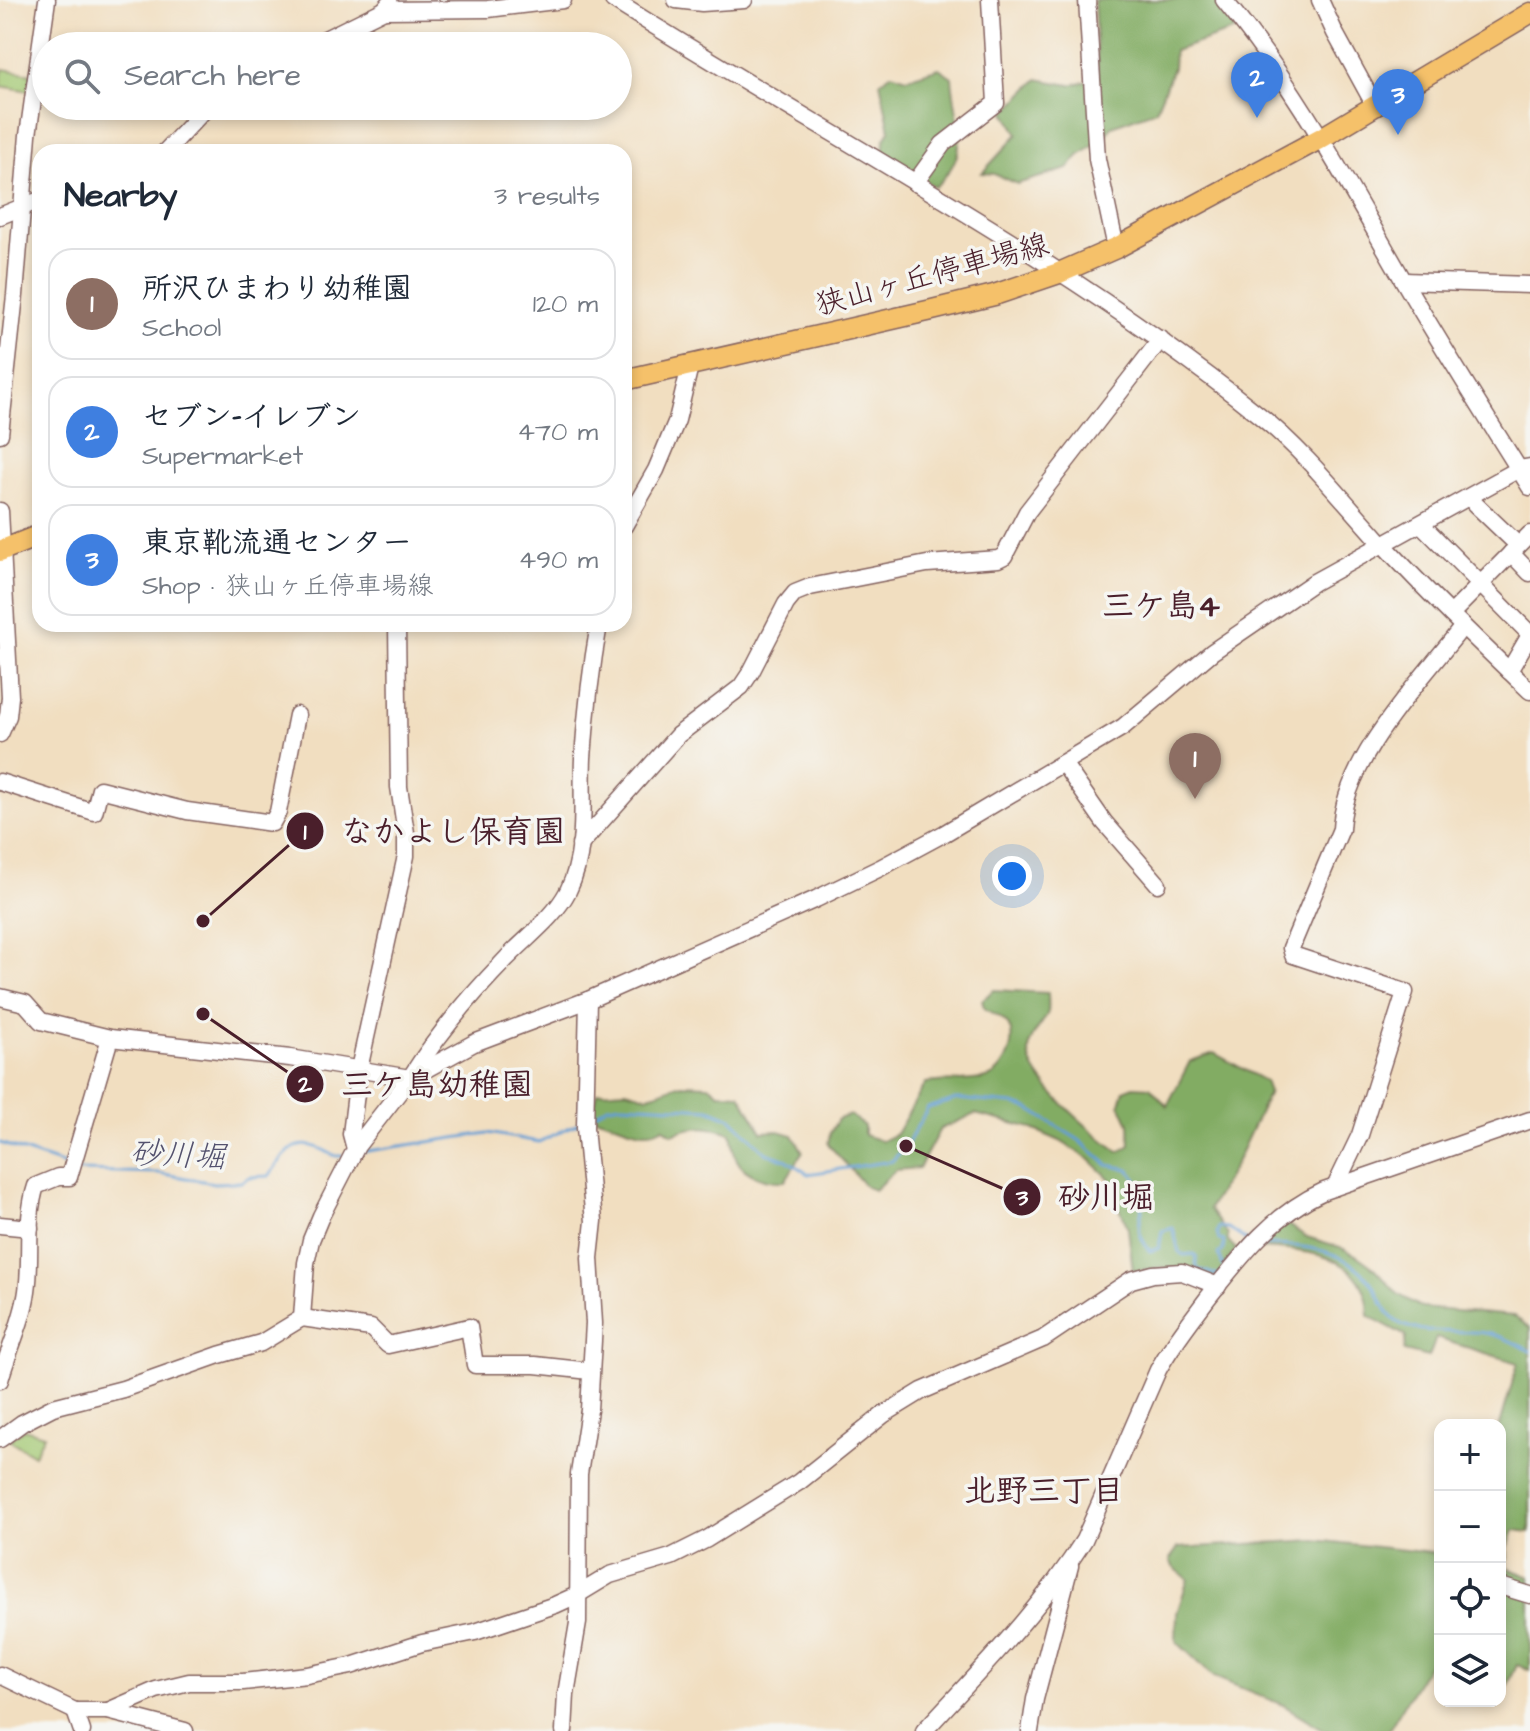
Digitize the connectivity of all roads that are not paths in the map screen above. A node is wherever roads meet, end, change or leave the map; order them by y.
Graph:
1 (47, 0) edge
2 (563, 0) edge
3 (613, 0) edge
4 (676, 0) edge
5 (744, 0) edge
6 (990, 0) edge
7 (1087, 0) edge
8 (1224, 0) edge
9 (1320, 0) edge
10 (388, 5) edge
11 (1530, 13) edge
12 (43, 32) edge
13 (337, 32) edge
14 (1375, 106) junction
15 (32, 119) edge
16 (195, 120) edge
17 (1323, 137) junction
18 (172, 144) edge
19 (915, 183) junction
20 (32, 203) edge
21 (21, 207) junction
22 (0, 216) edge
23 (1116, 248) junction
24 (1059, 273) junction
25 (1404, 281) junction
26 (1530, 285) edge
27 (1161, 339) junction
28 (690, 366) junction
29 (632, 378) edge
30 (0, 434) edge
31 (1525, 468) edge
32 (1530, 487) edge
33 (1472, 497) junction
34 (0, 511) edge
35 (632, 512) edge
36 (1421, 524) junction
37 (32, 538) edge
38 (1382, 543) junction
39 (1520, 544) edge
40 (2, 550) edge
41 (1530, 573) edge
42 (1481, 584) junction
43 (1457, 620) junction
44 (397, 632) edge
45 (598, 632) edge
46 (1530, 634) edge
47 (1509, 671) junction
48 (1530, 691) edge
49 (297, 715) dead end
50 (0, 734) edge
51 (1063, 763) junction
52 (0, 782) edge
53 (580, 845) junction
54 (1158, 884) dead end
55 (0, 997) edge
56 (588, 1000) junction
57 (110, 1038) junction
58 (359, 1069) junction
59 (410, 1078) junction
60 (1530, 1120) edge
61 (355, 1149) junction
62 (1335, 1187) junction
63 (0, 1225) edge
64 (30, 1228) junction
65 (1218, 1286) junction
66 (302, 1318) junction
67 (590, 1371) junction
68 (0, 1380) edge
69 (0, 1439) edge
70 (1071, 1560) junction
71 (1506, 1588) edge
72 (577, 1595) junction
73 (1530, 1595) edge
74 (0, 1675) edge
75 (75, 1711) junction
76 (108, 1711) junction
77 (82, 1731) edge
78 (185, 1731) edge
79 (564, 1731) edge
80 (924, 1731) edge
81 (1030, 1731) edge

1 - 12 street
2 - 10 street
3 - 19 street
4 - 5 street
6 - 19 street
7 - 23 street
8 - 17 street
9 - 14 street
10 - 13 street
11 - 14 main road, 狭山ヶ丘停車場線
14 - 17 main road, 狭山ヶ丘停車場線
15 - 21 street
16 - 18 street
17 - 23 main road, 狭山ヶ丘停車場線
17 - 25 street
19 - 24 street
20 - 21 street
21 - 22 street
21 - 30 street
23 - 24 main road, 狭山ヶ丘停車場線
24 - 27 street
24 - 28 main road, 狭山ヶ丘停車場線
25 - 26 street
25 - 31 street
27 - 38 street
27 - 53 street
28 - 29 main road, 狭山ヶ丘停車場線
28 - 35 street
31 - 32 street
31 - 33 street
33 - 36 street
33 - 39 street
34 - 40 street
36 - 38 street
36 - 42 street
37 - 40 main road
38 - 43 street
38 - 51 street
39 - 41 street
39 - 42 street
40 - 50 street
42 - 43 street
42 - 46 street
43 - 47 street
43 - 62 street
44 - 58 street
45 - 53 street
46 - 47 street
47 - 48 street
49 - 52 street
51 - 54 street
51 - 56 street
53 - 59 street
55 - 57 street
56 - 59 street
56 - 67 street
57 - 58 street
57 - 64 street
58 - 59 street
58 - 61 street
59 - 61 street
60 - 62 street
61 - 66 street
62 - 65 street
63 - 64 street
64 - 68 street
65 - 70 street
65 - 72 street
66 - 67 street
66 - 69 street
67 - 72 street
70 - 80 street
70 - 81 street
71 - 73 street
72 - 76 street
72 - 79 street
74 - 75 street
75 - 76 street
75 - 77 street
76 - 78 street

